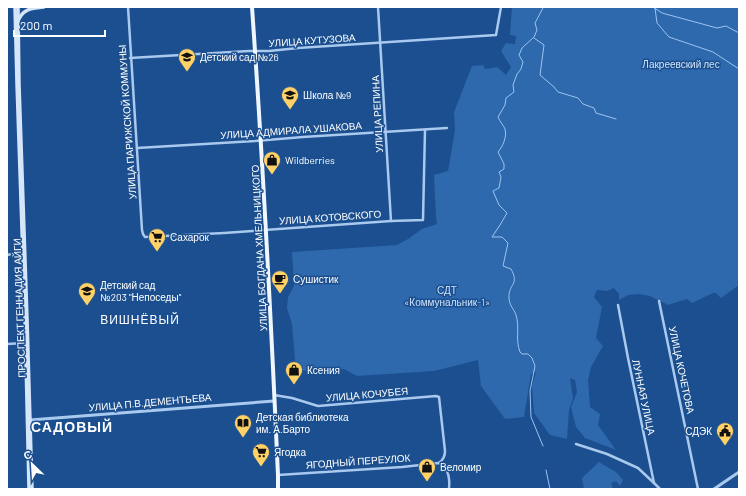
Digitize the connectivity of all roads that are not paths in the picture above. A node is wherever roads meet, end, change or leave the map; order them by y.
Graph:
1 (17, 7) edge
2 (44, 7) edge
3 (128, 7) edge
4 (252, 7) edge
5 (378, 7) edge
6 (501, 7) edge
7 (18, 22) junction
8 (381, 43) junction
9 (256, 51) junction
10 (130, 58) junction
11 (447, 128) dead end
12 (425, 130) junction
13 (386, 132) junction
14 (261, 140) junction
15 (137, 148) junction
16 (391, 221) junction
17 (266, 230) junction
18 (144, 236) joint
19 (24, 252) junction
20 (7, 255) edge
21 (659, 301) dead end
22 (618, 305) dead end
23 (25, 343) junction
24 (7, 344) edge
25 (274, 395) junction
26 (274, 400) junction
27 (29, 420) junction
28 (576, 444) dead end
29 (439, 463) junction
30 (739, 472) edge
31 (278, 475) junction
32 (654, 484) junction
33 (30, 489) edge
34 (278, 489) edge
35 (449, 489) edge
36 (660, 489) edge
37 (698, 489) edge
38 (714, 489) edge

1 - 7 main road, ПРОСПЕКТ ГЕННАДИЯ АЙГИ
1 - 19 main road, ПРОСПЕКТ ГЕННАДИЯ АЙГИ
2 - 7 main road
3 - 10 street, УЛИЦА ПАРИЖСКОЙ КОММУНЫ
4 - 9 main road, УЛИЦА БОГДАНА ХМЕЛЬНИЦКОГО
5 - 8 street, УЛИЦА РЕПИНА
6 - 8 street, УЛИЦА КУТУЗОВА
7 - 19 main road, ПРОСПЕКТ ГЕННАДИЯ АЙГИ
8 - 9 street, УЛИЦА КУТУЗОВА
8 - 13 street, УЛИЦА РЕПИНА
9 - 10 street, УЛИЦА КУТУЗОВА
9 - 14 main road, УЛИЦА БОГДАНА ХМЕЛЬНИЦКОГО
10 - 15 street, УЛИЦА ПАРИЖСКОЙ КОММУНЫ
11 - 12 street, УЛИЦА АДМИРАЛА УШАКОВА
12 - 13 street, УЛИЦА АДМИРАЛА УШАКОВА
12 - 16 street, УЛИЦА КОТОВСКОГО
13 - 14 street, УЛИЦА АДМИРАЛА УШАКОВА
13 - 16 street, УЛИЦА РЕПИНА
14 - 15 street, УЛИЦА АДМИРАЛА УШАКОВА
14 - 17 main road, УЛИЦА БОГДАНА ХМЕЛЬНИЦКОГО
15 - 18 street, УЛИЦА ПАРИЖСКОЙ КОММУНЫ
16 - 17 street, УЛИЦА КОТОВСКОГО
17 - 18 street, УЛИЦА КОТОВСКОГО
17 - 25 main road, УЛИЦА БОГДАНА ХМЕЛЬНИЦКОГО
19 - 20 street
19 - 23 main road, ПРОСПЕКТ ГЕННАДИЯ АЙГИ
19 - 27 main road, ПРОСПЕКТ ГЕННАДИЯ АЙГИ
21 - 37 street, УЛИЦА КОЧЕТОВА
22 - 32 street, ЛУННАЯ УЛИЦА
23 - 24 street
23 - 27 main road, ПРОСПЕКТ ГЕННАДИЯ АЙГИ
25 - 26 main road, УЛИЦА БОГДАНА ХМЕЛЬНИЦКОГО
25 - 29 street, УЛИЦА КОЧУБЕЯ
26 - 27 street, УЛИЦА П.В.ДЕМЕНТЬЕВА
26 - 31 main road, УЛИЦА БОГДАНА ХМЕЛЬНИЦКОГО
27 - 33 main road, ПРОСПЕКТ ГЕННАДИЯ АЙГИ
28 - 32 street
29 - 31 street, ЯГОДНЫЙ ПЕРЕУЛОК
29 - 35 street
30 - 38 street
31 - 34 main road, УЛИЦА БОГДАНА ХМЕЛЬНИЦКОГО
32 - 36 street

